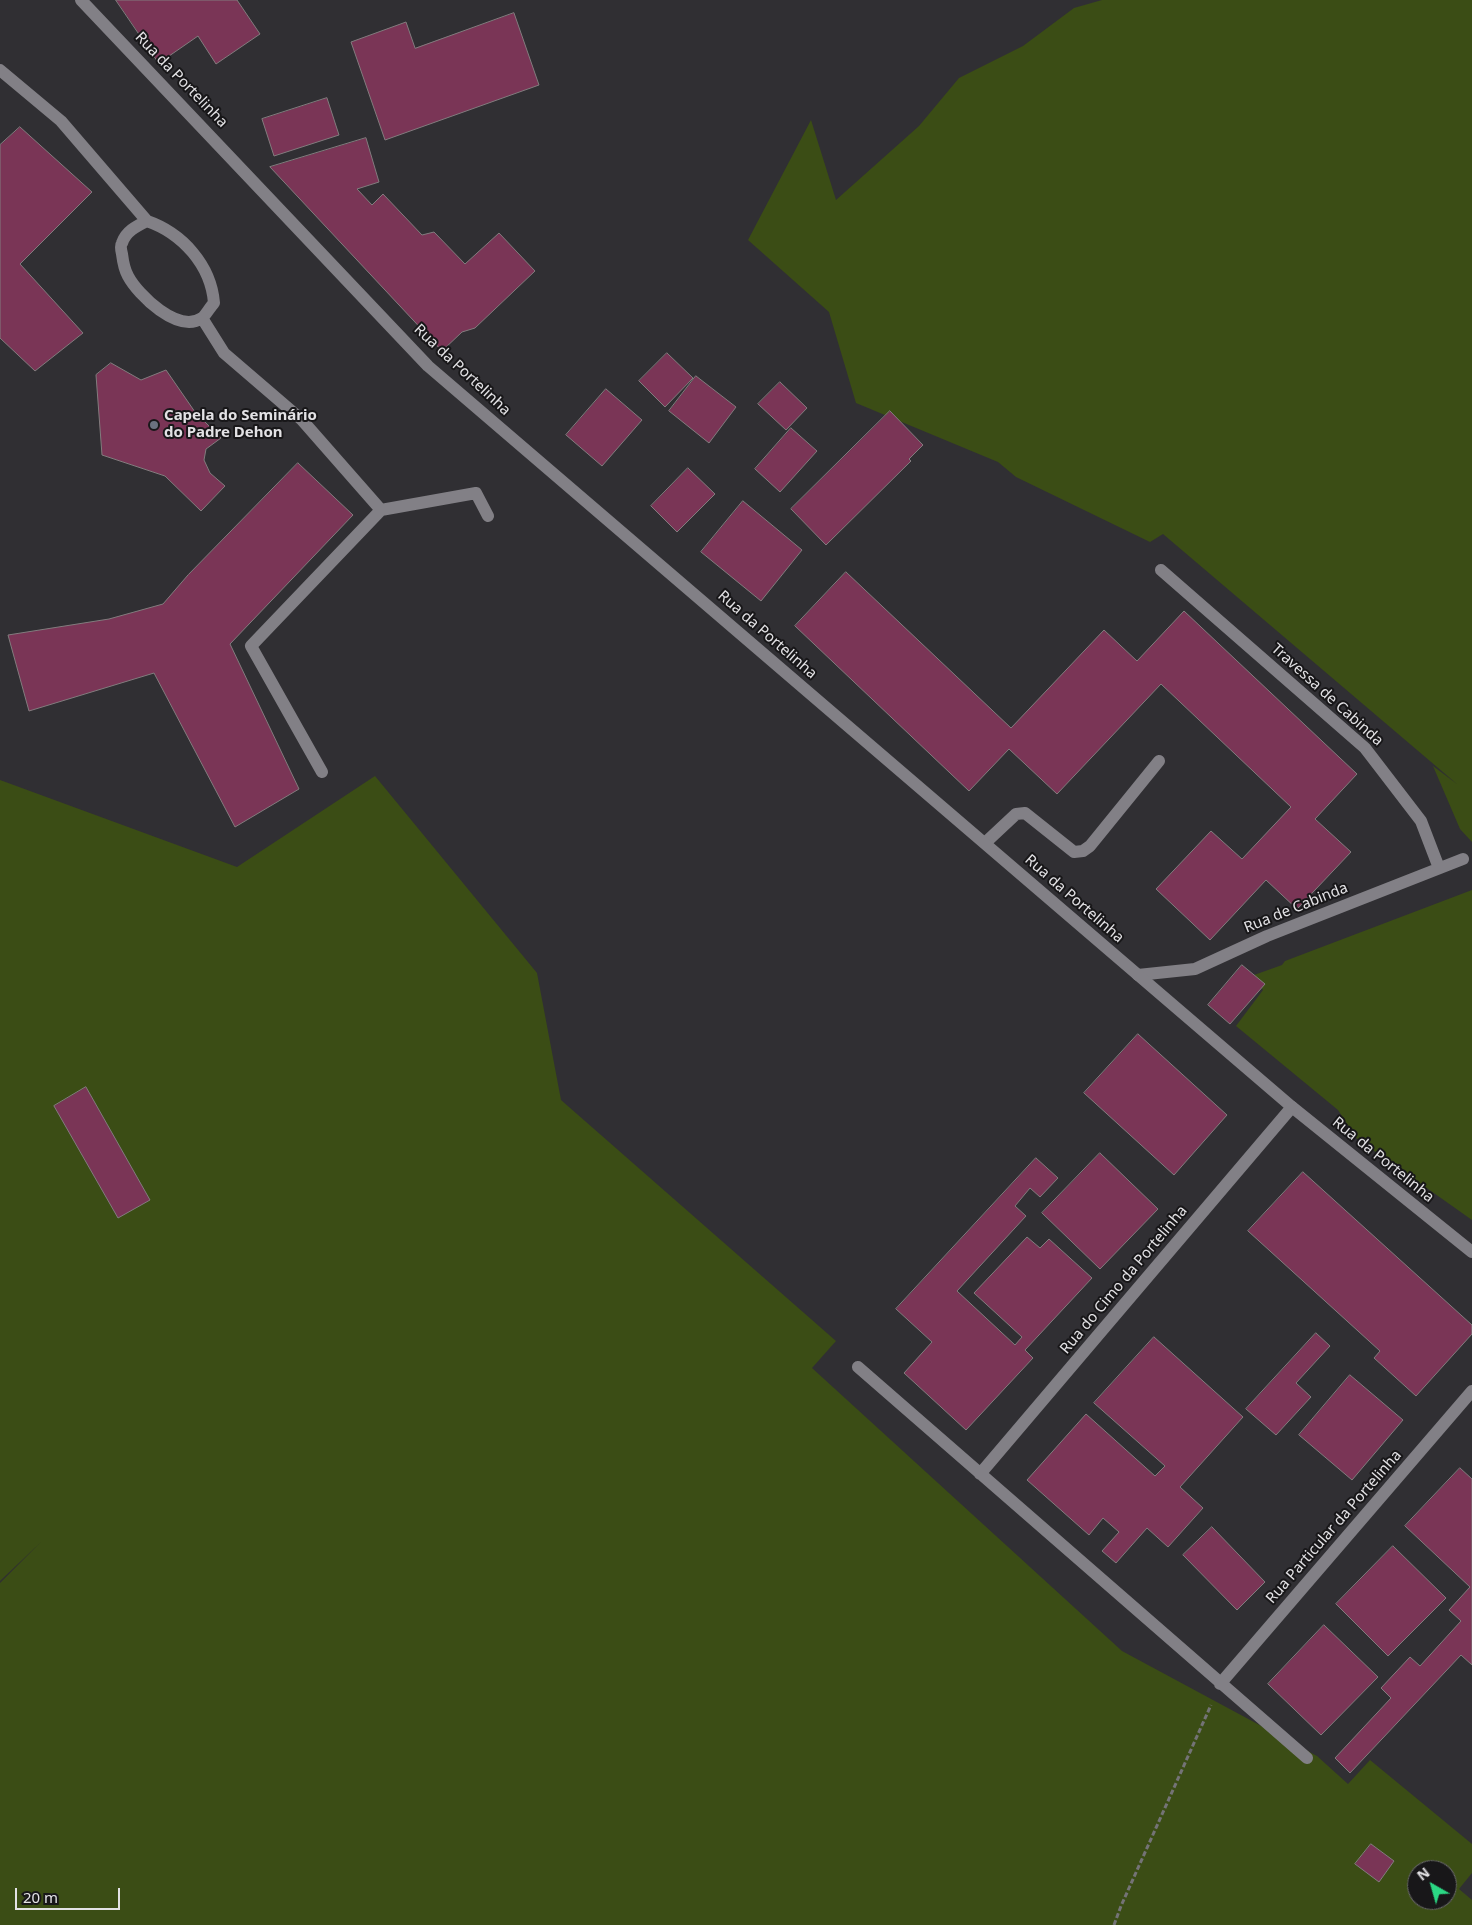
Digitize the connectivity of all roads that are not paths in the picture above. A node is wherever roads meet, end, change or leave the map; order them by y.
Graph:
1 (81, 0) edge
2 (0, 70) edge
3 (0, 84) edge
4 (17, 85) junction
5 (147, 221) junction
6 (202, 318) junction
7 (381, 510) junction
8 (488, 516) dead end
9 (1161, 570) dead end
10 (1159, 761) dead end
11 (322, 772) dead end
12 (985, 843) junction
13 (1463, 859) dead end
14 (1439, 868) junction
15 (1138, 975) junction
16 (1292, 1107) junction
17 (1472, 1252) edge
18 (858, 1367) dead end
19 (1472, 1391) edge
20 (980, 1474) junction
21 (1220, 1684) junction
22 (1307, 1758) dead end

1 - 12 street, Rua da Portelinha
2 - 4 street
3 - 4 street
4 - 5 street
5 - 6 street
5 - 6 street
6 - 7 street
7 - 8 street
7 - 11 street
9 - 14 street, Travessa de Cabinda
10 - 12 street
12 - 15 street, Rua da Portelinha
13 - 14 street, Rua de Cabinda
14 - 15 street, Rua de Cabinda
15 - 16 street, Rua da Portelinha
16 - 17 street, Rua da Portelinha
16 - 20 street, Rua do Cimo da Portelinha
18 - 20 street
19 - 21 street, Rua Particular da Portelinha
20 - 21 street
21 - 22 street

